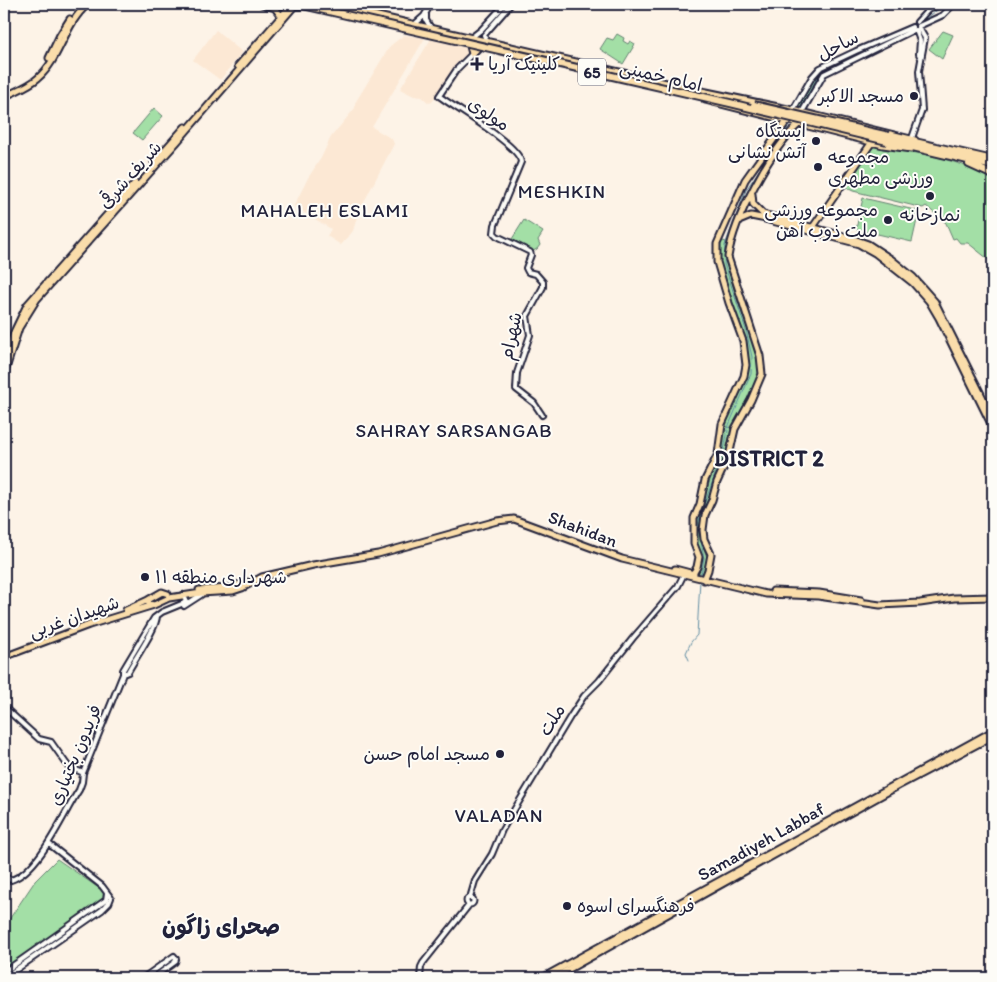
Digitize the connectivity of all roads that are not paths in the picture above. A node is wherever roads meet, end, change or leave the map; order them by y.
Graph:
1 (83, 4) edge
2 (88, 4) edge
3 (262, 4) edge
4 (293, 4) edge
5 (318, 4) edge
6 (326, 4) edge
7 (431, 4) edge
8 (505, 4) edge
9 (511, 4) edge
10 (940, 4) edge
11 (954, 4) edge
12 (426, 12) junction
13 (281, 16) junction
14 (414, 24) junction
15 (916, 27) junction
16 (431, 28) junction
17 (479, 32) junction
18 (472, 37) junction
19 (485, 37) junction
20 (470, 46) junction
21 (478, 48) junction
22 (472, 54) junction
23 (239, 68) junction
24 (708, 92) junction
25 (4, 95) edge
26 (705, 100) junction
27 (793, 110) junction
28 (802, 112) junction
29 (826, 118) junction
30 (832, 119) junction
31 (787, 121) junction
32 (799, 124) junction
33 (826, 130) junction
34 (780, 131) junction
35 (787, 136) junction
36 (888, 138) junction
37 (912, 138) junction
38 (872, 142) junction
39 (923, 143) junction
40 (939, 154) junction
41 (950, 156) junction
42 (993, 160) edge
43 (993, 166) edge
44 (993, 175) edge
45 (752, 194) junction
46 (755, 207) junction
47 (751, 216) junction
48 (739, 222) junction
49 (813, 227) junction
50 (494, 233) joint
51 (720, 236) junction
52 (732, 240) junction
53 (78, 250) junction
54 (884, 257) junction
55 (4, 363) edge
56 (4, 376) edge
57 (542, 414) dead end
58 (993, 418) edge
59 (993, 428) edge
60 (684, 573) junction
61 (693, 574) junction
62 (705, 578) junction
63 (204, 592) junction
64 (183, 595) junction
65 (992, 595) edge
66 (169, 597) junction
67 (148, 600) junction
68 (154, 605) junction
69 (170, 610) junction
70 (4, 655) edge
71 (4, 707) edge
72 (993, 731) edge
73 (993, 736) edge
74 (82, 773) junction
75 (890, 788) junction
76 (49, 844) junction
77 (4, 876) edge
78 (107, 891) junction
79 (699, 894) junction
80 (4, 972) edge
81 (4, 978) edge
82 (143, 978) edge
83 (153, 978) edge
84 (420, 978) edge
85 (542, 978) edge
86 (553, 978) edge

1 - 25 main road
2 - 25 main road
3 - 13 main road
4 - 13 main road, شریف شرقی
4 - 20 main road, امام خمینی
4 - 23 main road, شریف شرقی
4 - 36 highway, 65, bridge
5 - 36 highway, 65, bridge
6 - 14 main road, امام خمینی
7 - 12 street
8 - 17 street
9 - 19 street
10 - 15 street, ساحل
11 - 15 street, ساحل
12 - 14 street
12 - 16 street
13 - 23 main road, شریف شرقی
14 - 16 main road, امام خمینی
15 - 27 street, ساحل
15 - 28 street, ساحل
15 - 37 street
16 - 18 main road, امام خمینی
17 - 18 street
17 - 19 street
18 - 19 main road, امام خمینی
19 - 24 main road, امام خمینی
20 - 21 main road, امام خمینی
20 - 22 main road
21 - 22 main road
21 - 26 main road, امام خمینی
22 - 50 street, مولوی
23 - 53 main road, شریف شرقی
24 - 26 main road
24 - 27 main road, امام خمینی
26 - 31 main road, امام خمینی
27 - 28 main road, امام خمینی
28 - 29 main road, امام خمینی
29 - 30 main road, امام خمینی
29 - 33 main road
30 - 33 main road
30 - 37 main road, امام خمینی
31 - 32 main road, امام خمینی
31 - 34 main road
32 - 33 main road, امام خمینی
32 - 35 main road
33 - 38 main road, امام خمینی
34 - 35 main road
34 - 51 main road
35 - 45 main road
36 - 39 highway, 65
36 - 40 highway, 65
37 - 39 main road, امام خمینی
38 - 40 main road, امام خمینی
38 - 49 main road
39 - 42 highway, 65
40 - 41 highway, 65
41 - 43 highway
41 - 44 highway, 65
45 - 46 main road
45 - 48 main road
46 - 47 main road
46 - 49 main road
47 - 48 main road
47 - 54 main road
48 - 52 main road
49 - 54 main road
50 - 57 street, شهرام
51 - 52 main road
51 - 61 main road
52 - 62 main road
53 - 55 main road, شریف شرقی
53 - 56 main road, شریف شرقی
54 - 58 main road
54 - 59 main road
60 - 61 main road, Shahidan
60 - 62 main road, Shahidan
60 - 63 main road, Shahidan
60 - 66 main road, Shahidan
60 - 84 street, ملت
61 - 62 main road, Shahidan
62 - 65 main road, Shahidan
63 - 64 main road, Shahidan
63 - 69 street, فریدون بختیاری
64 - 66 main road, Shahidan
64 - 69 street
66 - 67 main road, شهیدان غربی
66 - 68 main road, شهیدان غربی
67 - 68 main road
67 - 70 main road, شهیدان غربی
68 - 70 main road, شهیدان غربی
69 - 74 street, فریدون بختیاری
71 - 74 street
72 - 75 main road, Samadiyeh Labbaf
73 - 75 main road, Samadiyeh Labbaf
74 - 76 street, فریدون بختیاری
75 - 79 main road, Samadiyeh Labbaf
76 - 77 street, فریدون بختیاری
76 - 78 street
78 - 80 street
78 - 81 street
79 - 85 main road, Samadiyeh Labbaf
79 - 86 main road, Samadiyeh Labbaf
82 - 83 street

